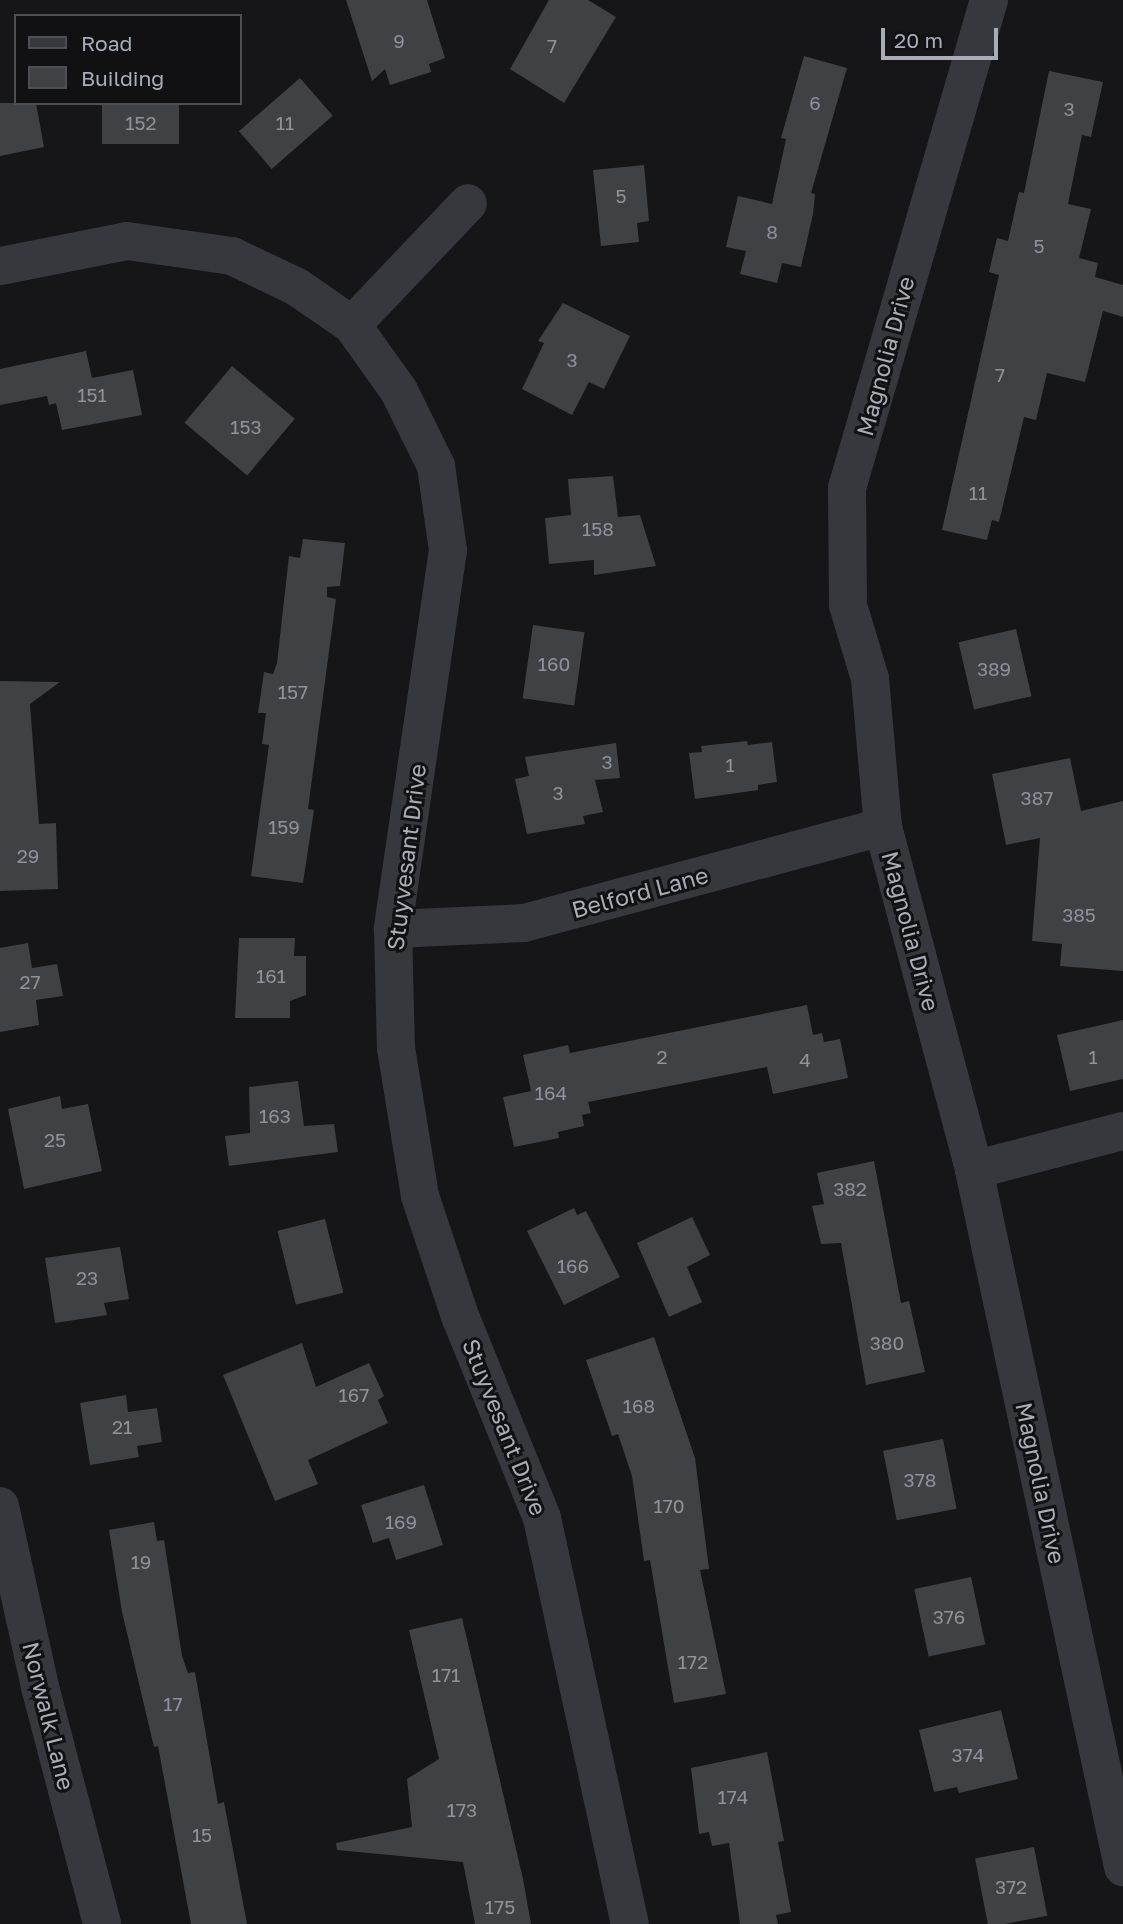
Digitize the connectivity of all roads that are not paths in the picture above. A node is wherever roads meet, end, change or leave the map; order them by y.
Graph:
1 (989, 0) edge
2 (468, 203) dead end
3 (0, 267) edge
4 (352, 325) junction
5 (883, 827) junction
6 (393, 929) junction
7 (1123, 1131) edge
8 (974, 1170) junction
9 (0, 1506) edge
10 (1123, 1867) edge
11 (102, 1924) edge
12 (630, 1924) edge

1 - 5 street, Magnolia Drive
2 - 4 street
3 - 4 street, Stuyvesant Drive
4 - 6 street, Stuyvesant Drive
5 - 6 street, Belford Lane
5 - 8 street, Magnolia Drive
6 - 12 street, Stuyvesant Drive
7 - 8 street
8 - 10 street, Magnolia Drive
9 - 11 street, Norwalk Lane

